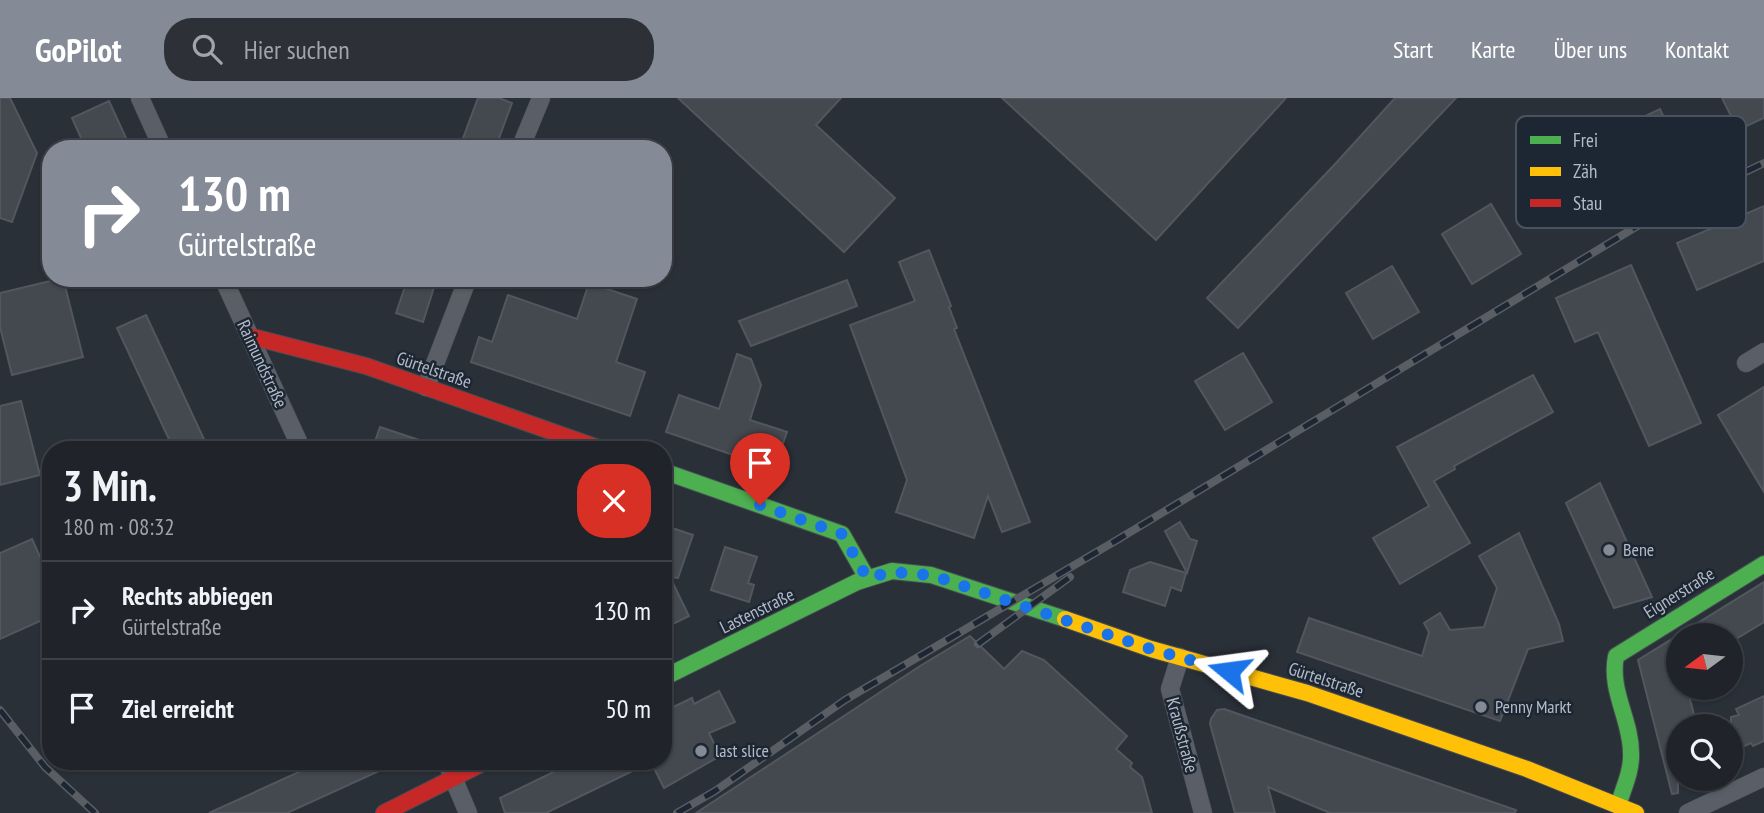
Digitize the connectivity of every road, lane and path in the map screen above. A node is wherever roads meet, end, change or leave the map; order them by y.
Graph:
1 (140, 98) edge
2 (541, 98) edge
3 (159, 140) edge
4 (524, 140) edge
5 (227, 287) edge
6 (465, 287) edge
7 (249, 336) junction
8 (1764, 352) edge
9 (1746, 363) dead end
10 (426, 387) junction
11 (298, 441) edge
12 (579, 441) edge
13 (672, 474) edge
14 (1764, 564) edge
15 (867, 578) junction
16 (1180, 657) junction
17 (672, 674) edge
18 (450, 770) edge
19 (470, 770) edge
20 (1764, 777) edge
21 (454, 778) junction
22 (1618, 806) junction
23 (384, 813) edge
24 (468, 813) edge
25 (1203, 813) edge
26 (1636, 813) edge
27 (1688, 813) edge

1 - 3 street
2 - 4 street
5 - 7 street, Raimundstraße
6 - 10 street
7 - 10 main road, Gürtelstraße
7 - 11 street, Raimundstraße
8 - 9 street
10 - 12 main road, Gürtelstraße
13 - 15 main road
14 - 22 main road, Eignerstraße
15 - 16 main road, Gürtelstraße
15 - 17 main road, Lastenstraße
16 - 22 main road, Gürtelstraße
16 - 25 street, Kraußstraße
18 - 21 street
19 - 21 main road
20 - 27 street
21 - 23 main road
21 - 24 street
22 - 26 main road, Gürtelstraße

